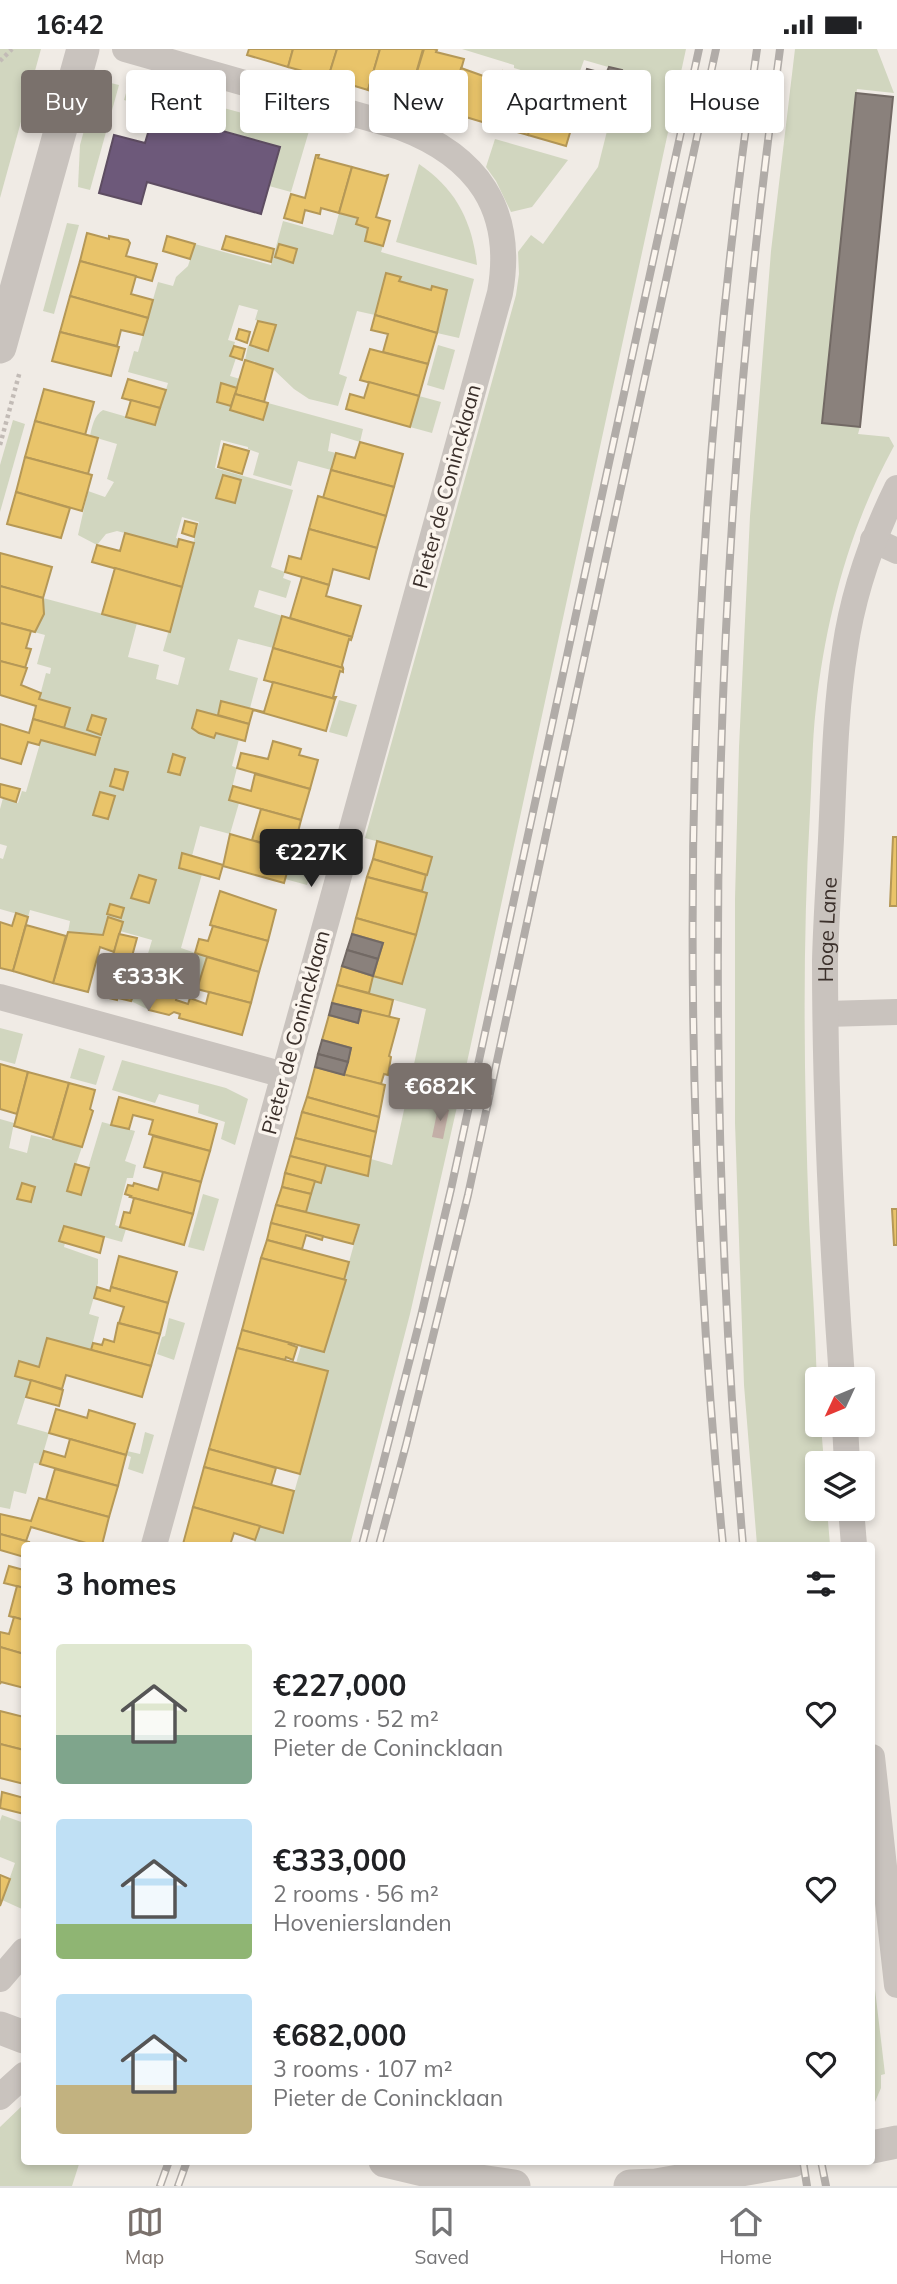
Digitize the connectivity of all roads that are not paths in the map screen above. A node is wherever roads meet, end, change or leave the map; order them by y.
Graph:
1 (83, 49) edge
2 (125, 49) edge
3 (0, 347) edge
4 (897, 488) edge
5 (873, 540) junction
6 (897, 551) edge
7 (0, 997) edge
8 (897, 1012) edge
9 (826, 1014) junction
10 (284, 1075) junction
11 (841, 1367) edge
12 (852, 1521) edge
13 (155, 1542) edge
14 (854, 1542) edge
15 (875, 1784) edge
16 (21, 1954) edge
17 (0, 1979) edge
18 (897, 1985) edge
19 (0, 2028) edge
20 (21, 2035) edge
21 (21, 2078) edge
22 (0, 2097) edge
23 (897, 2142) edge
24 (875, 2146) edge
25 (401, 2165) edge
26 (776, 2165) edge
27 (718, 2180) edge
28 (514, 2186) edge
29 (630, 2186) edge

1 - 3 street
2 - 10 street, Pieter de Conincklaan
4 - 5 street, Hoge Lane
5 - 6 street
5 - 9 street, Hoge Lane
7 - 10 street
8 - 9 street
9 - 11 street, Hoge Lane
10 - 13 street, Pieter de Conincklaan
12 - 14 street
15 - 18 street
16 - 17 street
19 - 20 street
21 - 22 street
23 - 24 street
25 - 28 street
26 - 27 street
27 - 29 street

